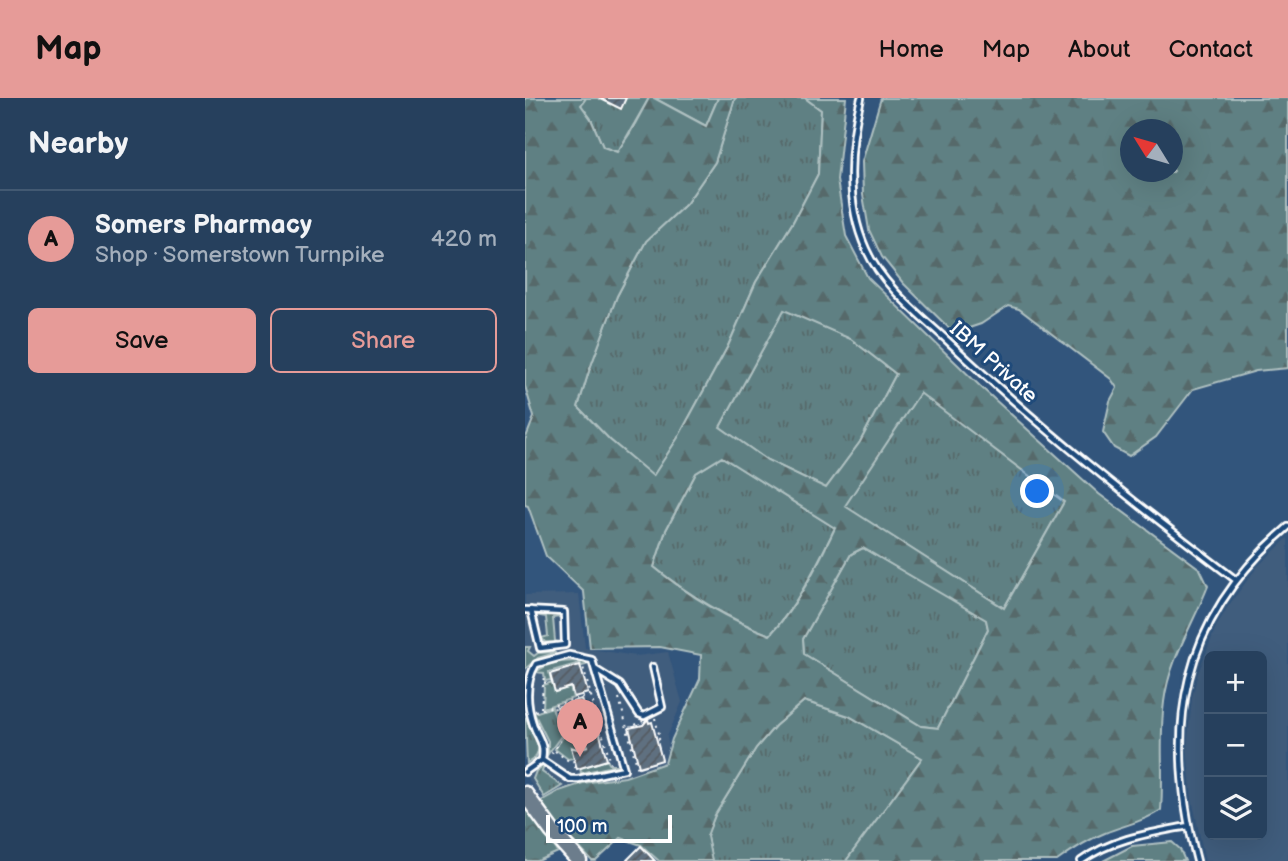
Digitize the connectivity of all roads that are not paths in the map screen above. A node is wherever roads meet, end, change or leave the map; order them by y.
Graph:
1 (861, 98) edge
2 (1288, 527) edge
3 (1236, 580) junction
4 (528, 610) edge
5 (653, 667) dead end
6 (595, 670) junction
7 (544, 761) junction
8 (525, 772) edge
9 (525, 794) edge
10 (1188, 826) junction
11 (579, 861) edge
12 (1081, 861) edge
13 (1196, 861) edge

1 - 3 lane, IBM Private
2 - 3 lane
3 - 10 lane
4 - 4 lane
5 - 6 lane
6 - 7 lane
6 - 7 lane
7 - 8 lane
9 - 11 main road
10 - 12 lane
10 - 13 lane

